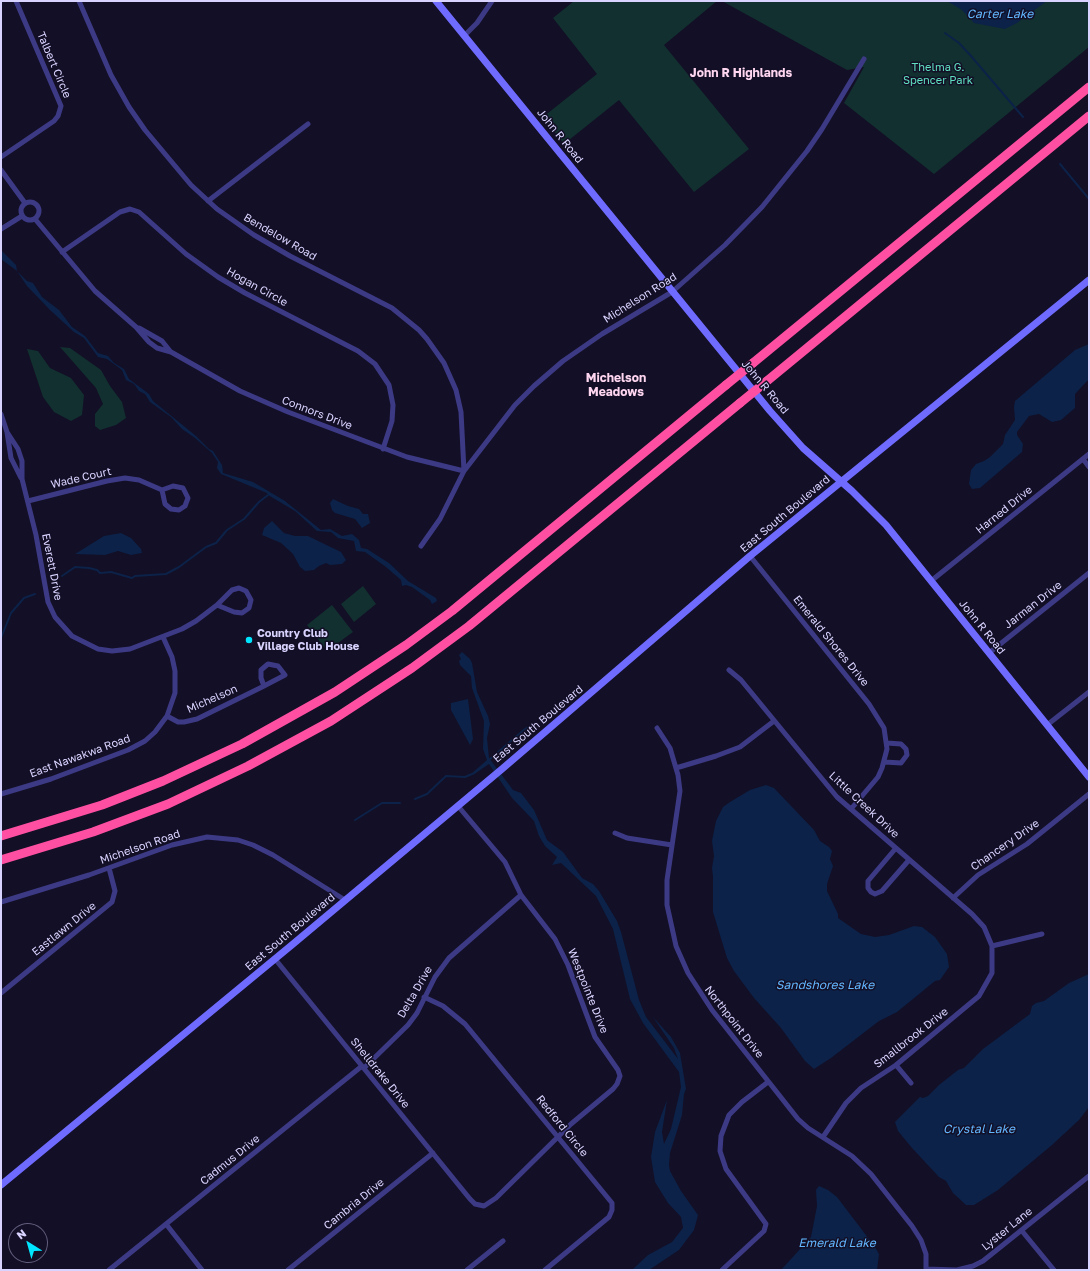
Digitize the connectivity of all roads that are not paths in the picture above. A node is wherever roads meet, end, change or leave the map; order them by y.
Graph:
1 (16, 1) edge
2 (79, 1) edge
3 (436, 1) edge
4 (492, 1) edge
5 (464, 36) junction
6 (864, 59) dead end
7 (1089, 87) edge
8 (1089, 116) edge
9 (308, 124) dead end
10 (1, 157) edge
11 (1, 170) edge
12 (208, 201) junction
13 (25, 203) junction
14 (22, 216) junction
15 (36, 219) junction
16 (1, 229) edge
17 (62, 252) junction
18 (1089, 280) edge
19 (672, 292) junction
20 (136, 327) junction
21 (171, 352) junction
22 (1, 414) edge
23 (7, 432) junction
24 (383, 449) junction
25 (1089, 454) edge
26 (1083, 459) junction
27 (1089, 467) edge
28 (464, 472) junction
29 (22, 479) junction
30 (841, 481) junction
31 (162, 490) junction
32 (28, 501) junction
33 (421, 546) dead end
34 (750, 556) junction
35 (1089, 573) edge
36 (931, 581) junction
37 (217, 605) junction
38 (163, 637) junction
39 (989, 653) junction
40 (729, 670) dead end
41 (264, 686) junction
42 (1089, 692) edge
43 (167, 716) junction
44 (774, 721) junction
45 (1047, 725) junction
46 (657, 728) dead end
47 (887, 743) junction
48 (885, 762) junction
49 (676, 768) junction
50 (1089, 777) edge
51 (1, 794) edge
52 (1089, 794) edge
53 (458, 806) junction
54 (851, 809) junction
55 (615, 833) dead end
56 (1, 836) edge
57 (672, 845) junction
58 (896, 848) junction
59 (1, 860) edge
60 (909, 860) junction
61 (109, 868) junction
62 (521, 895) junction
63 (953, 898) junction
64 (345, 900) junction
65 (1, 902) edge
66 (1042, 934) dead end
67 (992, 946) junction
68 (275, 959) junction
69 (1, 993) edge
70 (424, 996) junction
71 (896, 1065) junction
72 (363, 1067) junction
73 (768, 1082) junction
74 (911, 1083) dead end
75 (559, 1137) junction
76 (822, 1137) junction
77 (433, 1153) junction
78 (1089, 1176) edge
79 (1, 1184) edge
80 (470, 1199) joint
81 (166, 1224) junction
82 (1022, 1231) junction
83 (503, 1241) dead end
84 (109, 1270) edge
85 (202, 1270) edge
86 (288, 1270) edge
87 (467, 1270) edge
88 (545, 1270) edge
89 (722, 1270) edge
90 (926, 1270) edge
91 (1054, 1270) edge

1 - 10 street, Talbert Circle
2 - 12 street, Bendelow Road
3 - 5 street, John R Road
4 - 5 street
5 - 19 street, John R Road
6 - 19 street, Michelson Road
7 - 56 highway, bridge
8 - 59 highway, bridge
9 - 12 street
11 - 13 street
12 - 28 street, Bendelow Road
13 - 14 street
13 - 15 street
14 - 15 street
14 - 16 street
15 - 17 street, Connors Drive
17 - 20 street, Connors Drive
17 - 24 street, Hogan Circle
18 - 30 street, East South Boulevard
19 - 28 street, Michelson Road
19 - 30 street, John R Road
20 - 21 street, Connors Drive
20 - 21 street, Connors Drive
21 - 24 street, Connors Drive
22 - 23 street, Everett Drive
23 - 29 street, Everett Drive
23 - 29 street, Everett Drive
24 - 28 street, Connors Drive
25 - 26 street, Harned Drive
26 - 27 street
26 - 36 street, Harned Drive
28 - 33 street, Michelson Road
29 - 32 street, Everett Drive
30 - 34 street, East South Boulevard
30 - 36 street, John R Road
31 - 31 street
31 - 32 street, Wade Court
32 - 38 street, Everett Drive
34 - 47 street, Emerald Shores Drive
34 - 53 street, East South Boulevard
35 - 39 street, Jarman Drive
36 - 39 street, John R Road
37 - 37 street, Everett Drive
37 - 38 street, Everett Drive
38 - 43 street, East Nawakwa Road
39 - 45 street, John R Road
40 - 44 street, Little Creek Drive
41 - 41 street, Michelson
41 - 43 street, Michelson
42 - 45 street
43 - 51 street, East Nawakwa Road
44 - 49 street
44 - 54 street, Little Creek Drive
45 - 50 street, John R Road
46 - 49 street, Northpoint Drive
47 - 48 street, Emerald Shores Drive
47 - 48 street
48 - 54 street, Emerald Shores Drive
49 - 57 street, Northpoint Drive
52 - 63 street, Chancery Drive
53 - 62 street, Westpointe Drive
53 - 64 street, East South Boulevard
54 - 58 street, Little Creek Drive
55 - 57 street
57 - 73 street, Northpoint Drive
58 - 60 street, Little Creek Drive
58 - 60 street
60 - 63 street, Little Creek Drive
61 - 64 street, Michelson Road
61 - 65 street, Michelson Road
61 - 69 street, Eastlawn Drive
62 - 70 street, Delta Drive
62 - 75 street, Westpointe Drive
63 - 67 street, Little Creek Drive
64 - 68 street, East South Boulevard
66 - 67 street
67 - 71 street, Smallbrook Drive
68 - 72 street, Shelldrake Drive
68 - 79 street, East South Boulevard
70 - 72 street, Delta Drive
70 - 75 street, Redford Circle
71 - 74 street
71 - 76 street, Smallbrook Drive
72 - 77 street, Shelldrake Drive
72 - 81 street, Cadmus Drive
73 - 76 street, Northpoint Drive
73 - 89 street
75 - 80 street, Westpointe Drive
75 - 88 street, Redford Circle
76 - 90 street, Northpoint Drive
77 - 80 street, Shelldrake Drive
77 - 86 street, Cambria Drive
78 - 82 street, Lyster Lane
81 - 84 street, Cadmus Drive
81 - 85 street
82 - 90 street, Lyster Lane
82 - 91 street
83 - 87 street

